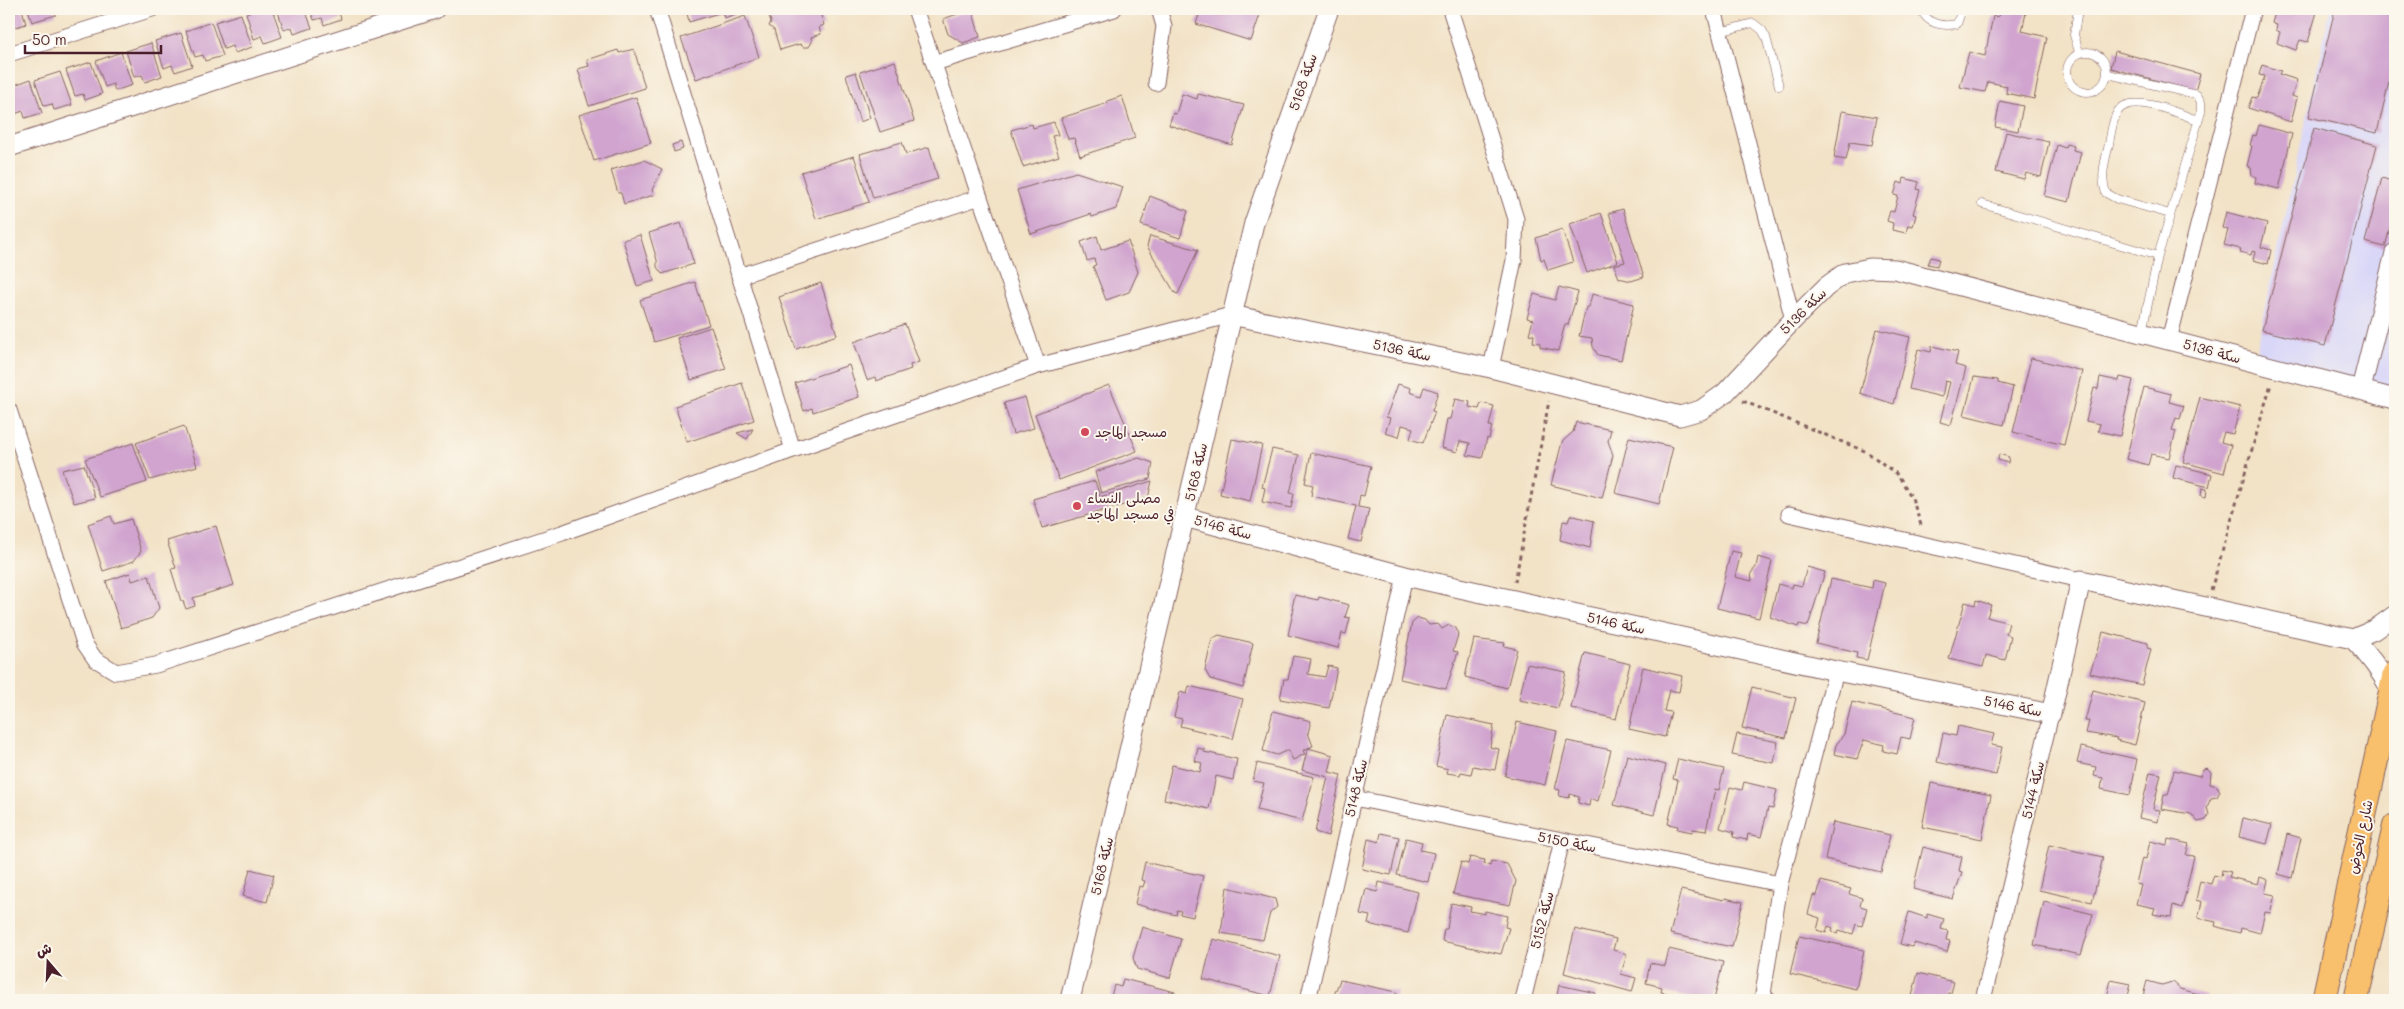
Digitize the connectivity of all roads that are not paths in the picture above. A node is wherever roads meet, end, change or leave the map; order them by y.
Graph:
1 (152, 9) edge
2 (435, 9) edge
3 (657, 9) edge
4 (915, 9) edge
5 (1114, 9) edge
6 (1159, 9) edge
7 (1329, 9) edge
8 (1450, 9) edge
9 (1714, 9) edge
10 (1921, 9) edge
11 (1962, 9) edge
12 (2078, 9) edge
13 (2254, 9) edge
14 (1720, 32) junction
15 (2079, 52) junction
16 (9, 54) edge
17 (934, 63) junction
18 (2108, 74) junction
19 (1156, 83) dead end
20 (1779, 86) dead end
21 (2198, 120) junction
22 (9, 147) edge
23 (980, 197) junction
24 (1982, 204) dead end
25 (2170, 214) junction
26 (2395, 254) edge
27 (2158, 256) junction
28 (739, 276) junction
29 (1231, 315) junction
30 (1793, 320) junction
31 (2142, 333) junction
32 (2170, 340) junction
33 (1038, 366) junction
34 (1491, 368) junction
35 (2361, 389) junction
36 (2395, 399) edge
37 (9, 410) edge
38 (793, 450) junction
39 (1789, 514) dead end
40 (1185, 517) junction
41 (1404, 576) junction
42 (2081, 580) junction
43 (2395, 615) edge
44 (2352, 639) junction
45 (1836, 671) junction
46 (2393, 682) edge
47 (2051, 714) junction
48 (1354, 798) junction
49 (2395, 826) edge
50 (1562, 841) junction
51 (2391, 868) edge
52 (1780, 884) junction
53 (1070, 1000) edge
54 (1308, 1000) edge
55 (1523, 1000) edge
56 (1768, 1000) edge
57 (1983, 1000) edge
58 (2324, 1000) edge
59 (2356, 1000) edge

1 - 16 street
2 - 22 street
3 - 28 street
4 - 17 street
5 - 17 street
6 - 19 street
7 - 29 street, سكة 5168
8 - 34 street
9 - 14 street
10 - 11 lane
12 - 15 lane
13 - 32 street
14 - 20 lane
14 - 30 street
15 - 18 lane
15 - 18 lane
17 - 23 street
18 - 21 lane
21 - 25 lane
21 - 25 lane
23 - 28 street
23 - 33 street
24 - 27 lane
25 - 27 lane
26 - 35 street
27 - 31 lane
28 - 38 street
29 - 33 street
29 - 34 street, سكة 5136
29 - 40 street, سكة 5168
30 - 31 street, سكة 5136
30 - 34 street, سكة 5136
31 - 32 street, سكة 5136
32 - 35 street, سكة 5136
33 - 38 street
35 - 36 street, سكة 5136
37 - 38 street
39 - 42 street
40 - 41 street, سكة 5146
40 - 53 street, سكة 5168
41 - 45 street, سكة 5146
41 - 48 street, سكة 5148
42 - 44 street
42 - 47 street, سكة 5144
43 - 44 street
44 - 46 street
45 - 47 street, سكة 5146
45 - 52 street
46 - 58 main road, شارع الخوض
47 - 57 street, سكة 5144
48 - 50 street, سكة 5150
48 - 54 street, سكة 5148
49 - 51 main road
50 - 52 street, سكة 5150
50 - 55 street, سكة 5152
51 - 59 main road
52 - 56 street

